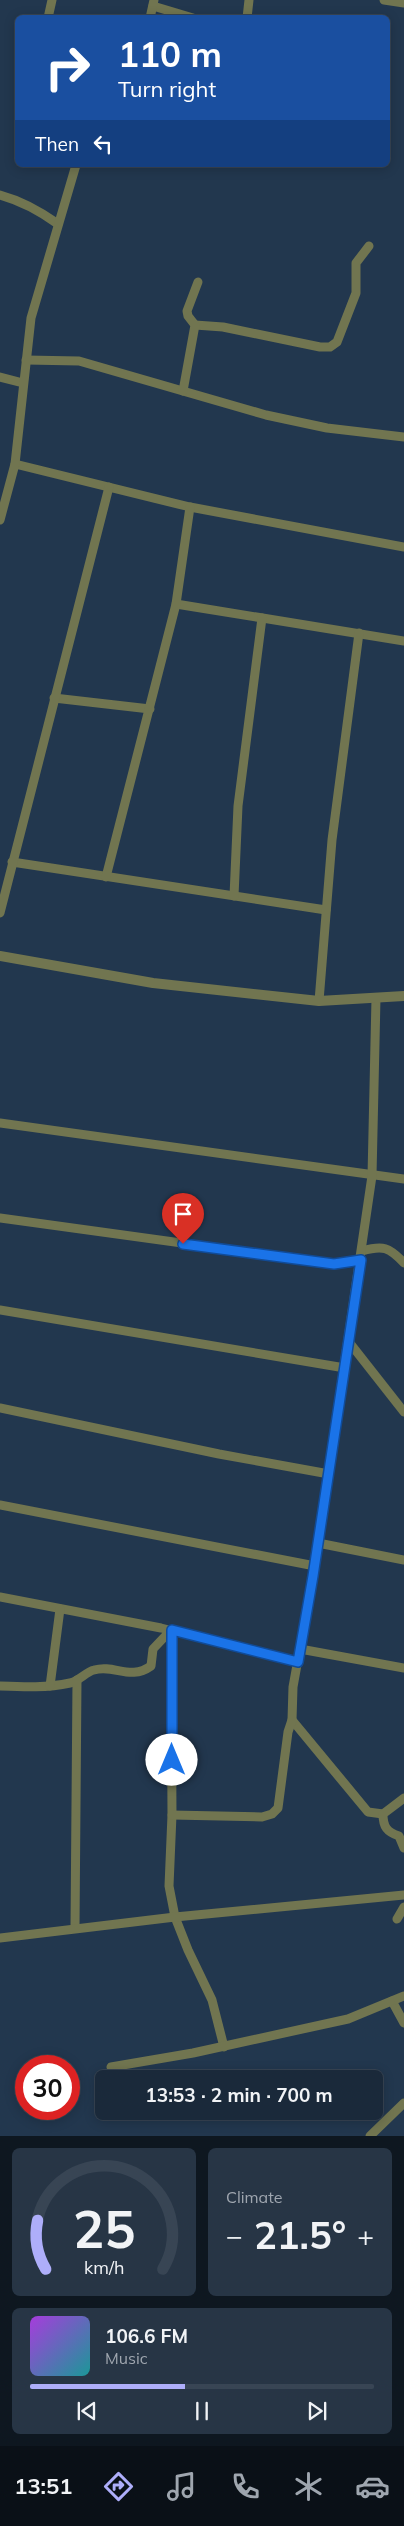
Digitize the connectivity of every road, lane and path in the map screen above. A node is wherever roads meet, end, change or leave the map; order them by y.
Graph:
1 (52, 0) edge
2 (249, 0) edge
3 (384, 0) edge
4 (153, 3) edge
5 (404, 3) edge
6 (49, 15) edge
7 (185, 15) edge
8 (247, 15) edge
9 (75, 167) edge
10 (0, 195) edge
11 (58, 224) junction
12 (369, 246) dead end
13 (198, 282) dead end
14 (195, 324) junction
15 (26, 360) junction
16 (0, 377) edge
17 (23, 383) junction
18 (184, 391) junction
19 (404, 437) edge
20 (15, 464) junction
21 (109, 487) junction
22 (190, 507) junction
23 (0, 520) edge
24 (404, 547) edge
25 (176, 604) junction
26 (262, 618) junction
27 (359, 633) junction
28 (404, 640) edge
29 (54, 698) junction
30 (150, 709) junction
31 (12, 862) junction
32 (106, 877) junction
33 (234, 896) junction
34 (326, 910) junction
35 (0, 913) edge
36 (0, 956) edge
37 (404, 996) edge
38 (376, 998) junction
39 (319, 1001) junction
40 (0, 1123) edge
41 (372, 1176) junction
42 (404, 1179) edge
43 (0, 1218) edge
44 (362, 1255) junction
45 (404, 1263) edge
46 (0, 1310) edge
47 (349, 1342) junction
48 (345, 1368) junction
49 (0, 1408) edge
50 (404, 1412) edge
51 (329, 1474) junction
52 (0, 1505) edge
53 (318, 1543) junction
54 (404, 1560) edge
55 (315, 1566) junction
56 (0, 1597) edge
57 (60, 1609) junction
58 (172, 1630) junction
59 (300, 1649) junction
60 (298, 1662) junction
61 (404, 1668) edge
62 (77, 1680) junction
63 (0, 1686) edge
64 (50, 1686) junction
65 (292, 1720) junction
66 (404, 1798) edge
67 (383, 1814) junction
68 (172, 1815) junction
69 (404, 1848) edge
70 (404, 1895) edge
71 (404, 1907) edge
72 (175, 1916) junction
73 (397, 1919) dead end
74 (75, 1928) junction
75 (0, 1938) edge
76 (404, 1996) edge
77 (392, 2001) junction
78 (404, 2023) edge
79 (224, 2047) junction
80 (111, 2067) dead end
81 (404, 2103) edge
82 (375, 2134) edge

1 - 6 street
2 - 8 street
3 - 5 street
4 - 7 street
9 - 11 street
10 - 11 street
11 - 15 street
12 - 14 street
13 - 14 street
14 - 18 street
15 - 17 street
15 - 18 street
16 - 17 street
17 - 20 street
18 - 19 street
20 - 21 street
20 - 23 street
21 - 22 street
21 - 29 street
22 - 24 street
22 - 25 street
25 - 26 street
25 - 30 street
26 - 27 street
26 - 33 street
27 - 28 street
27 - 34 street
29 - 30 street
29 - 31 street
30 - 32 street
31 - 32 street
31 - 35 street
32 - 33 street
33 - 34 street
34 - 39 street
36 - 39 street
37 - 38 street
38 - 39 street
38 - 41 street
40 - 41 street
41 - 42 street
41 - 44 street
43 - 44 street
44 - 45 street
44 - 47 street
46 - 48 street
47 - 48 street
47 - 50 street
48 - 51 street
49 - 51 street
51 - 53 street
52 - 55 street
53 - 54 street
53 - 55 street
55 - 59 street
56 - 57 street
57 - 58 street
57 - 64 street
58 - 60 street
58 - 62 street
58 - 68 street
59 - 60 street
59 - 61 street
60 - 65 street
62 - 64 street
62 - 74 street
63 - 64 street
65 - 67 street
65 - 68 street
66 - 67 street
67 - 69 street
68 - 72 street
70 - 72 street
71 - 73 street
72 - 74 street
72 - 79 street
74 - 75 street
76 - 77 street
77 - 78 street
77 - 79 street
79 - 80 street
81 - 82 street

